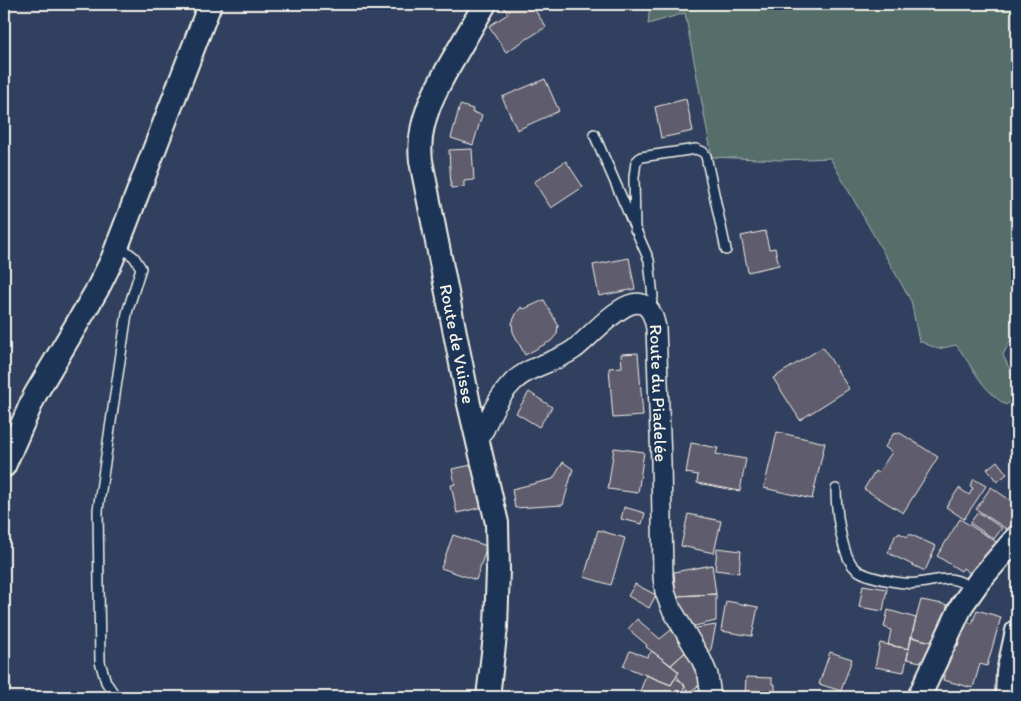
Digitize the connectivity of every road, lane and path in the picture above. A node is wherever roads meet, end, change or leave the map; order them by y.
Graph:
1 (210, 4) edge
2 (485, 4) edge
3 (594, 134) dead end
4 (635, 230) junction
5 (118, 245) junction
6 (726, 250) dead end
7 (648, 308) junction
8 (476, 435) junction
9 (4, 466) edge
10 (836, 489) dead end
11 (1017, 537) edge
12 (973, 589) junction
13 (1017, 631) edge
14 (116, 697) edge
15 (488, 697) edge
16 (711, 697) edge
17 (919, 697) edge
18 (1007, 697) edge

1 - 5 street
2 - 8 street, Route de Vuisse
3 - 4 lane
4 - 6 lane
4 - 7 lane
5 - 9 street
5 - 14 lane
7 - 8 street, Route du Piadelée
7 - 16 street, Route du Piadelée
8 - 15 street, Route de Vuisse
10 - 12 lane
11 - 12 street
12 - 17 street
13 - 18 street

